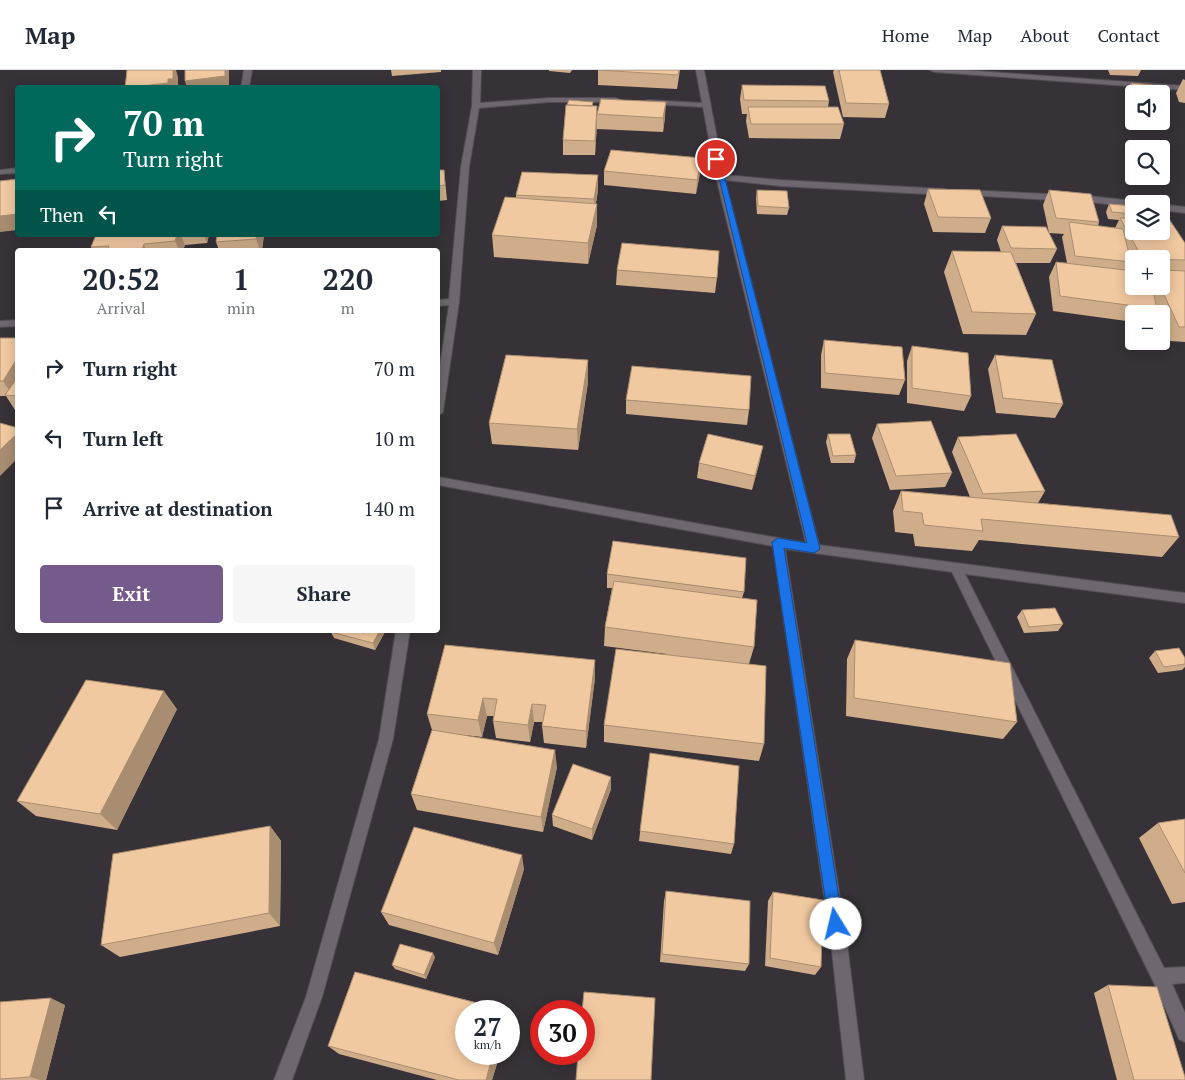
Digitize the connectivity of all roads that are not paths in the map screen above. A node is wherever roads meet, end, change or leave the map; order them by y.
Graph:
1 (248, 70) edge
2 (477, 70) edge
3 (700, 70) edge
4 (934, 70) edge
5 (246, 85) edge
6 (1185, 88) edge
7 (621, 100) edge
8 (640, 101) edge
9 (705, 105) junction
10 (476, 106) junction
11 (15, 170) edge
12 (0, 172) edge
13 (720, 177) junction
14 (1125, 203) edge
15 (1170, 208) edge
16 (1185, 210) edge
17 (454, 302) junction
18 (440, 303) edge
19 (15, 323) edge
20 (0, 324) edge
21 (440, 398) edge
22 (440, 481) edge
23 (778, 542) junction
24 (814, 549) junction
25 (956, 568) junction
26 (1185, 598) edge
27 (403, 633) edge
28 (1185, 974) edge
29 (1160, 977) junction
30 (1185, 1033) edge
31 (283, 1080) edge
32 (854, 1080) edge

1 - 5 street
2 - 10 street
3 - 9 street
4 - 6 street
7 - 10 street
8 - 9 street
9 - 13 street
10 - 17 street
11 - 12 street
13 - 14 street
13 - 24 street
15 - 16 street
17 - 18 street
17 - 21 street
19 - 20 street
22 - 23 street
23 - 24 street
23 - 32 street
24 - 25 street
25 - 26 street
25 - 29 street
27 - 31 street
28 - 29 street
29 - 30 street

